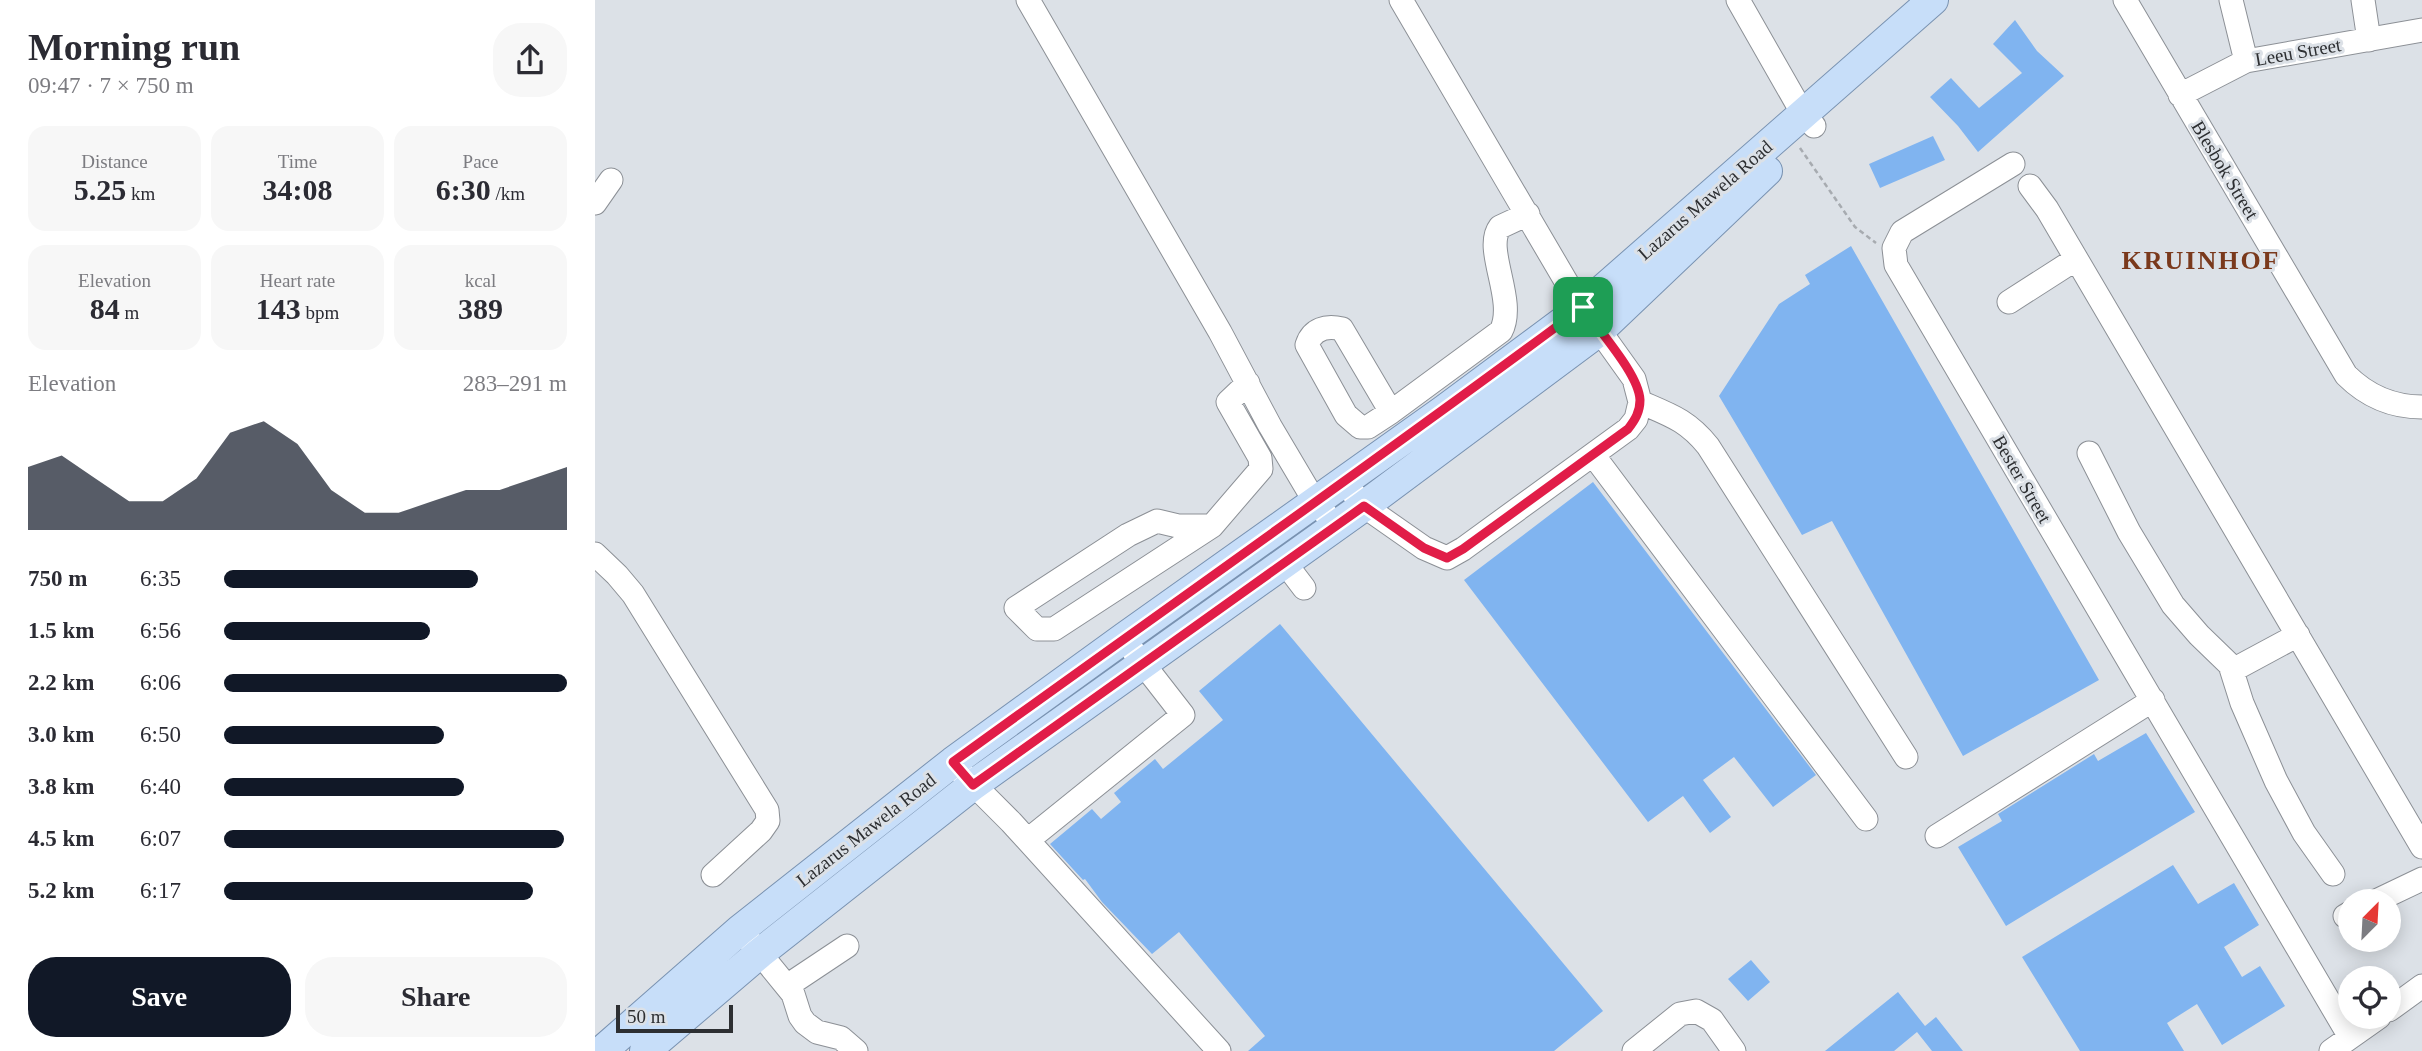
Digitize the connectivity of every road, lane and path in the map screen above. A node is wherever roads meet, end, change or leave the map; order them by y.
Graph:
1 (1028, 0) edge
2 (1401, 0) edge
3 (1738, 0) edge
4 (1933, 0) edge
5 (1953, 0) edge
6 (2125, 0) edge
7 (2231, 0) edge
8 (2363, 0) edge
9 (2422, 30) edge
10 (2369, 40) junction
11 (2246, 61) junction
12 (2180, 95) junction
13 (1804, 127) junction
14 (2014, 164) dead end
15 (611, 180) dead end
16 (2030, 186) dead end
17 (595, 203) edge
18 (1528, 214) junction
19 (1894, 257) junction
20 (2076, 259) junction
21 (2009, 302) dead end
22 (1591, 319) junction
23 (1248, 383) junction
24 (1640, 402) junction
25 (2422, 407) edge
26 (1391, 412) dead end
27 (2089, 453) dead end
28 (1594, 456) junction
29 (1343, 481) junction
30 (1315, 502) junction
31 (1364, 506) junction
32 (1212, 526) junction
33 (1336, 526) junction
34 (595, 554) edge
35 (1285, 563) junction
36 (1304, 588) dead end
37 (2298, 635) junction
38 (1123, 638) junction
39 (1142, 664) junction
40 (2233, 670) junction
41 (2153, 700) junction
42 (1906, 757) dead end
43 (953, 762) junction
44 (973, 785) junction
45 (1866, 819) dead end
46 (1937, 836) dead end
47 (1028, 840) junction
48 (2422, 847) edge
49 (2333, 874) dead end
50 (713, 875) dead end
51 (2422, 879) edge
52 (2401, 889) edge
53 (740, 930) junction
54 (847, 946) dead end
55 (760, 953) junction
56 (786, 986) junction
57 (2422, 986) edge
58 (2401, 1001) edge
59 (2362, 1029) edge
60 (2350, 1037) junction
61 (602, 1051) edge
62 (645, 1051) edge
63 (856, 1051) edge
64 (1219, 1051) edge
65 (1634, 1051) edge
66 (1734, 1051) edge
67 (2331, 1051) edge

1 - 23 street
2 - 18 street
3 - 13 street
4 - 13 main road, Lazarus Mawela Road
5 - 13 main road, Lazarus Mawela Road
6 - 12 street, Blesbok Street
7 - 11 street
8 - 10 street
9 - 10 street, Leeu Street
10 - 11 street, Leeu Street
11 - 12 street, Leeu Street
12 - 25 street, Blesbok Street
13 - 19 path
13 - 22 main road, Lazarus Mawela Road
14 - 19 street
15 - 17 street
16 - 20 street
18 - 22 street
18 - 26 street
19 - 41 street, Bester Street
20 - 21 street
20 - 37 street
22 - 24 street
22 - 29 main road, Lazarus Mawela Road
22 - 31 main road, Lazarus Mawela Road
23 - 30 street
23 - 32 street
24 - 28 street
24 - 42 street
27 - 40 street
28 - 31 street
28 - 45 street
29 - 30 main road, Lazarus Mawela Road
29 - 31 street
30 - 33 street
30 - 38 main road, Lazarus Mawela Road
31 - 33 main road, Lazarus Mawela Road
32 - 32 street
33 - 35 main road, Lazarus Mawela Road
34 - 50 street
35 - 36 street
35 - 39 main road, Lazarus Mawela Road
37 - 40 street
37 - 48 street
38 - 39 street
38 - 43 main road, Lazarus Mawela Road
39 - 44 main road, Lazarus Mawela Road
39 - 47 street
40 - 49 street
41 - 46 street
41 - 60 street, Bester Street
43 - 44 street
43 - 53 main road, Lazarus Mawela Road
44 - 47 street
44 - 55 main road, Lazarus Mawela Road
47 - 64 street
51 - 52 street
53 - 55 street
53 - 61 main road, Lazarus Mawela Road
54 - 56 street
55 - 56 street
55 - 62 main road, Lazarus Mawela Road
56 - 63 street
57 - 58 street
59 - 60 street
60 - 67 street
65 - 66 street

